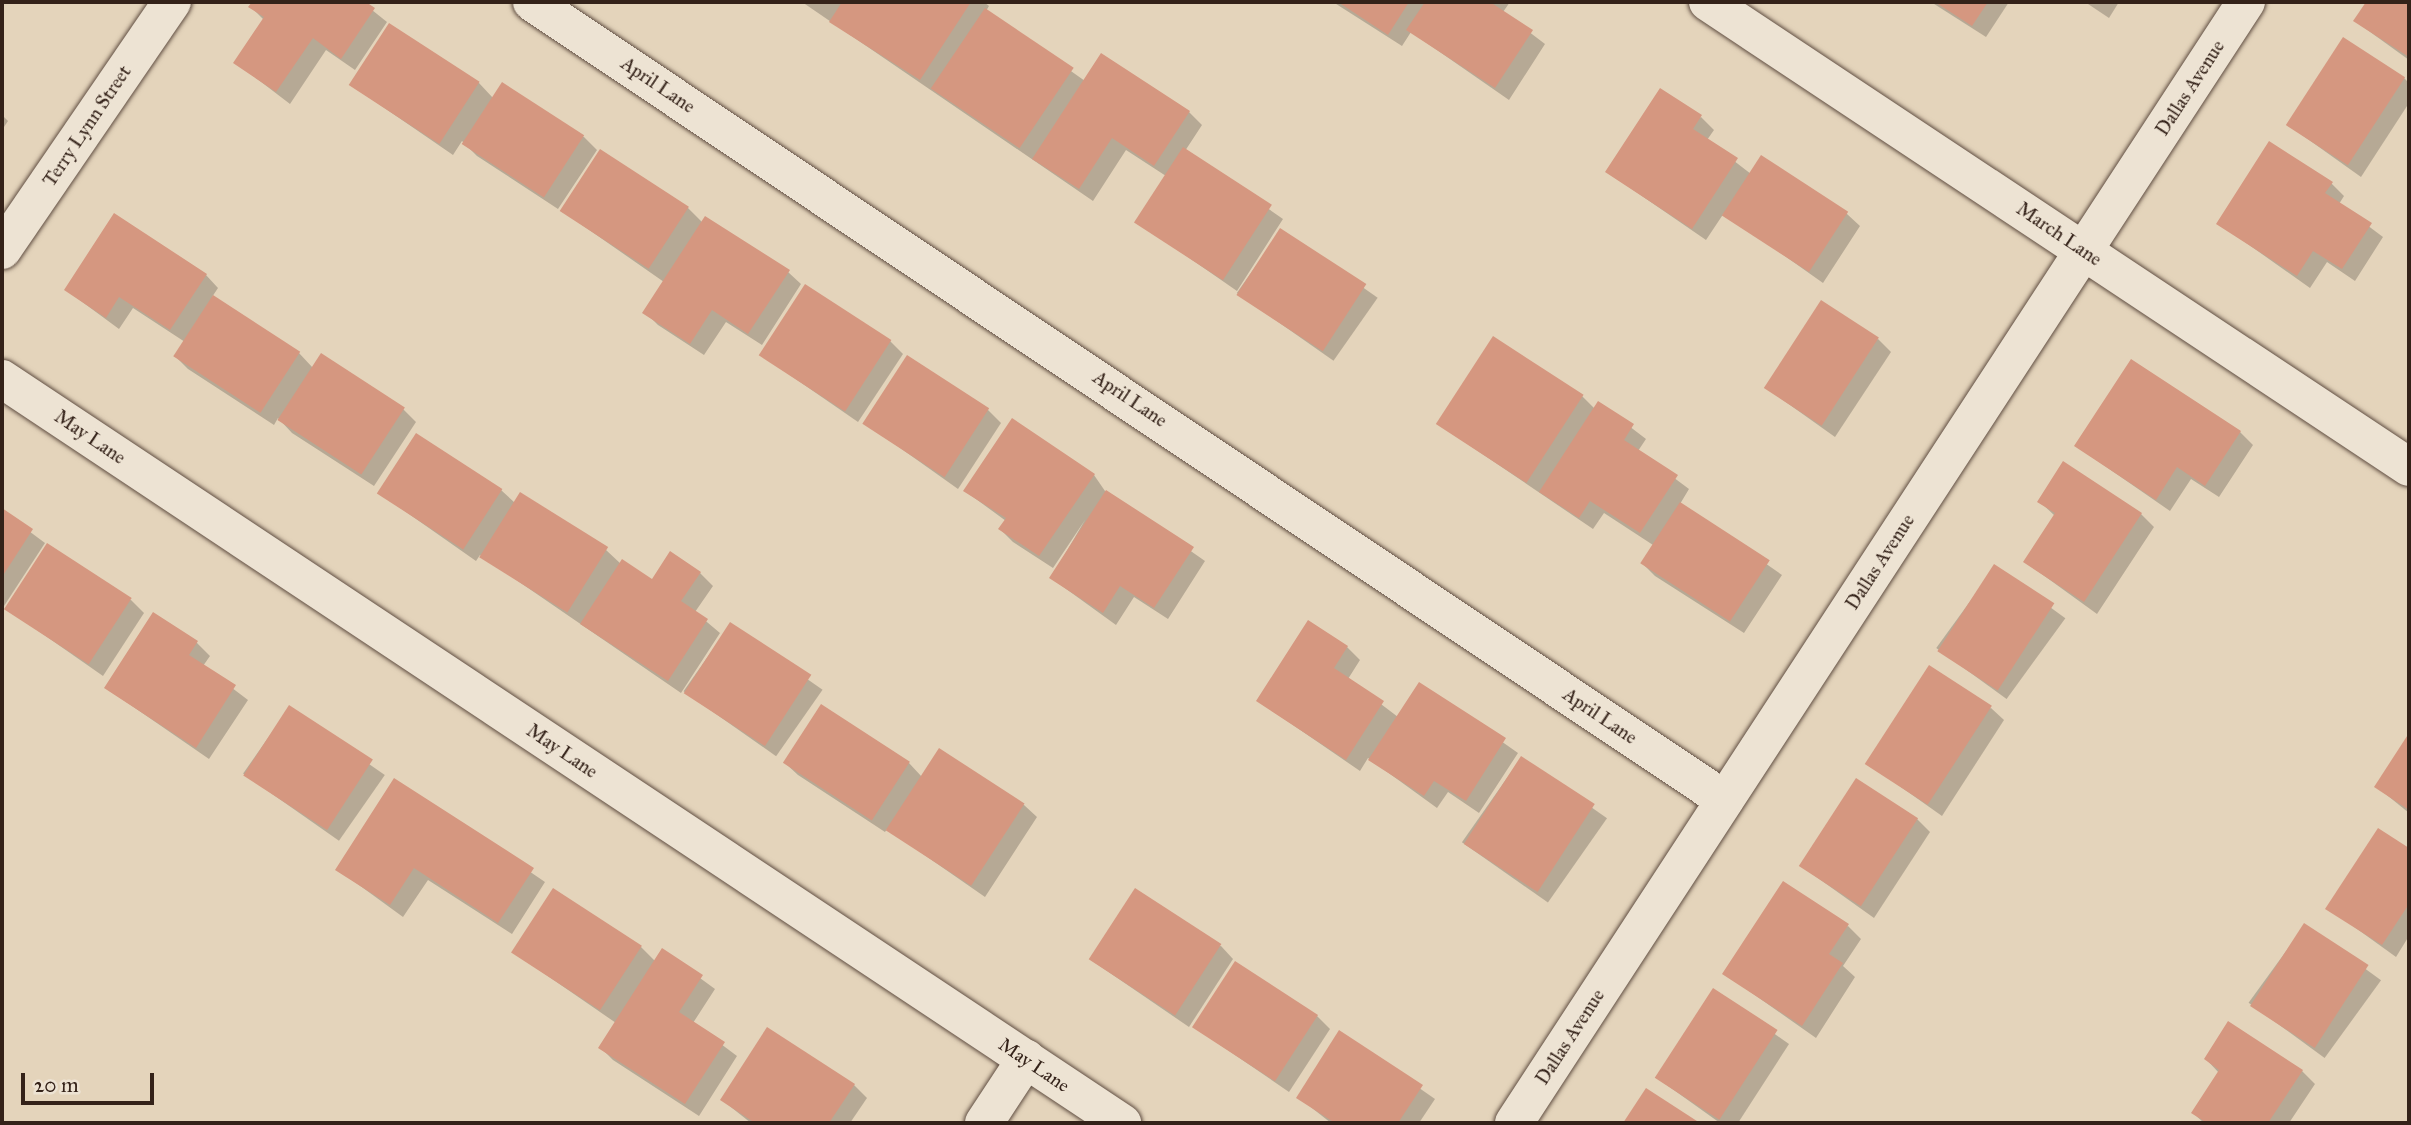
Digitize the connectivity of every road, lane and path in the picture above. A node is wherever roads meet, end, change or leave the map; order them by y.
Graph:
1 (172, 2) edge
2 (532, 2) edge
3 (1708, 2) edge
4 (2246, 2) edge
5 (2, 250) edge
6 (2083, 251) junction
7 (2, 379) edge
8 (2409, 467) edge
9 (1725, 800) junction
10 (1026, 1059) junction
11 (984, 1123) edge
12 (1122, 1123) edge
13 (1514, 1123) edge

1 - 5 street, Terry Lynn Street
2 - 9 street, April Lane
3 - 6 street, March Lane
4 - 6 street, Dallas Avenue
6 - 8 street, March Lane
6 - 9 street, Dallas Avenue
7 - 10 street, May Lane
9 - 13 street, Dallas Avenue
10 - 11 street
10 - 12 street, May Lane

